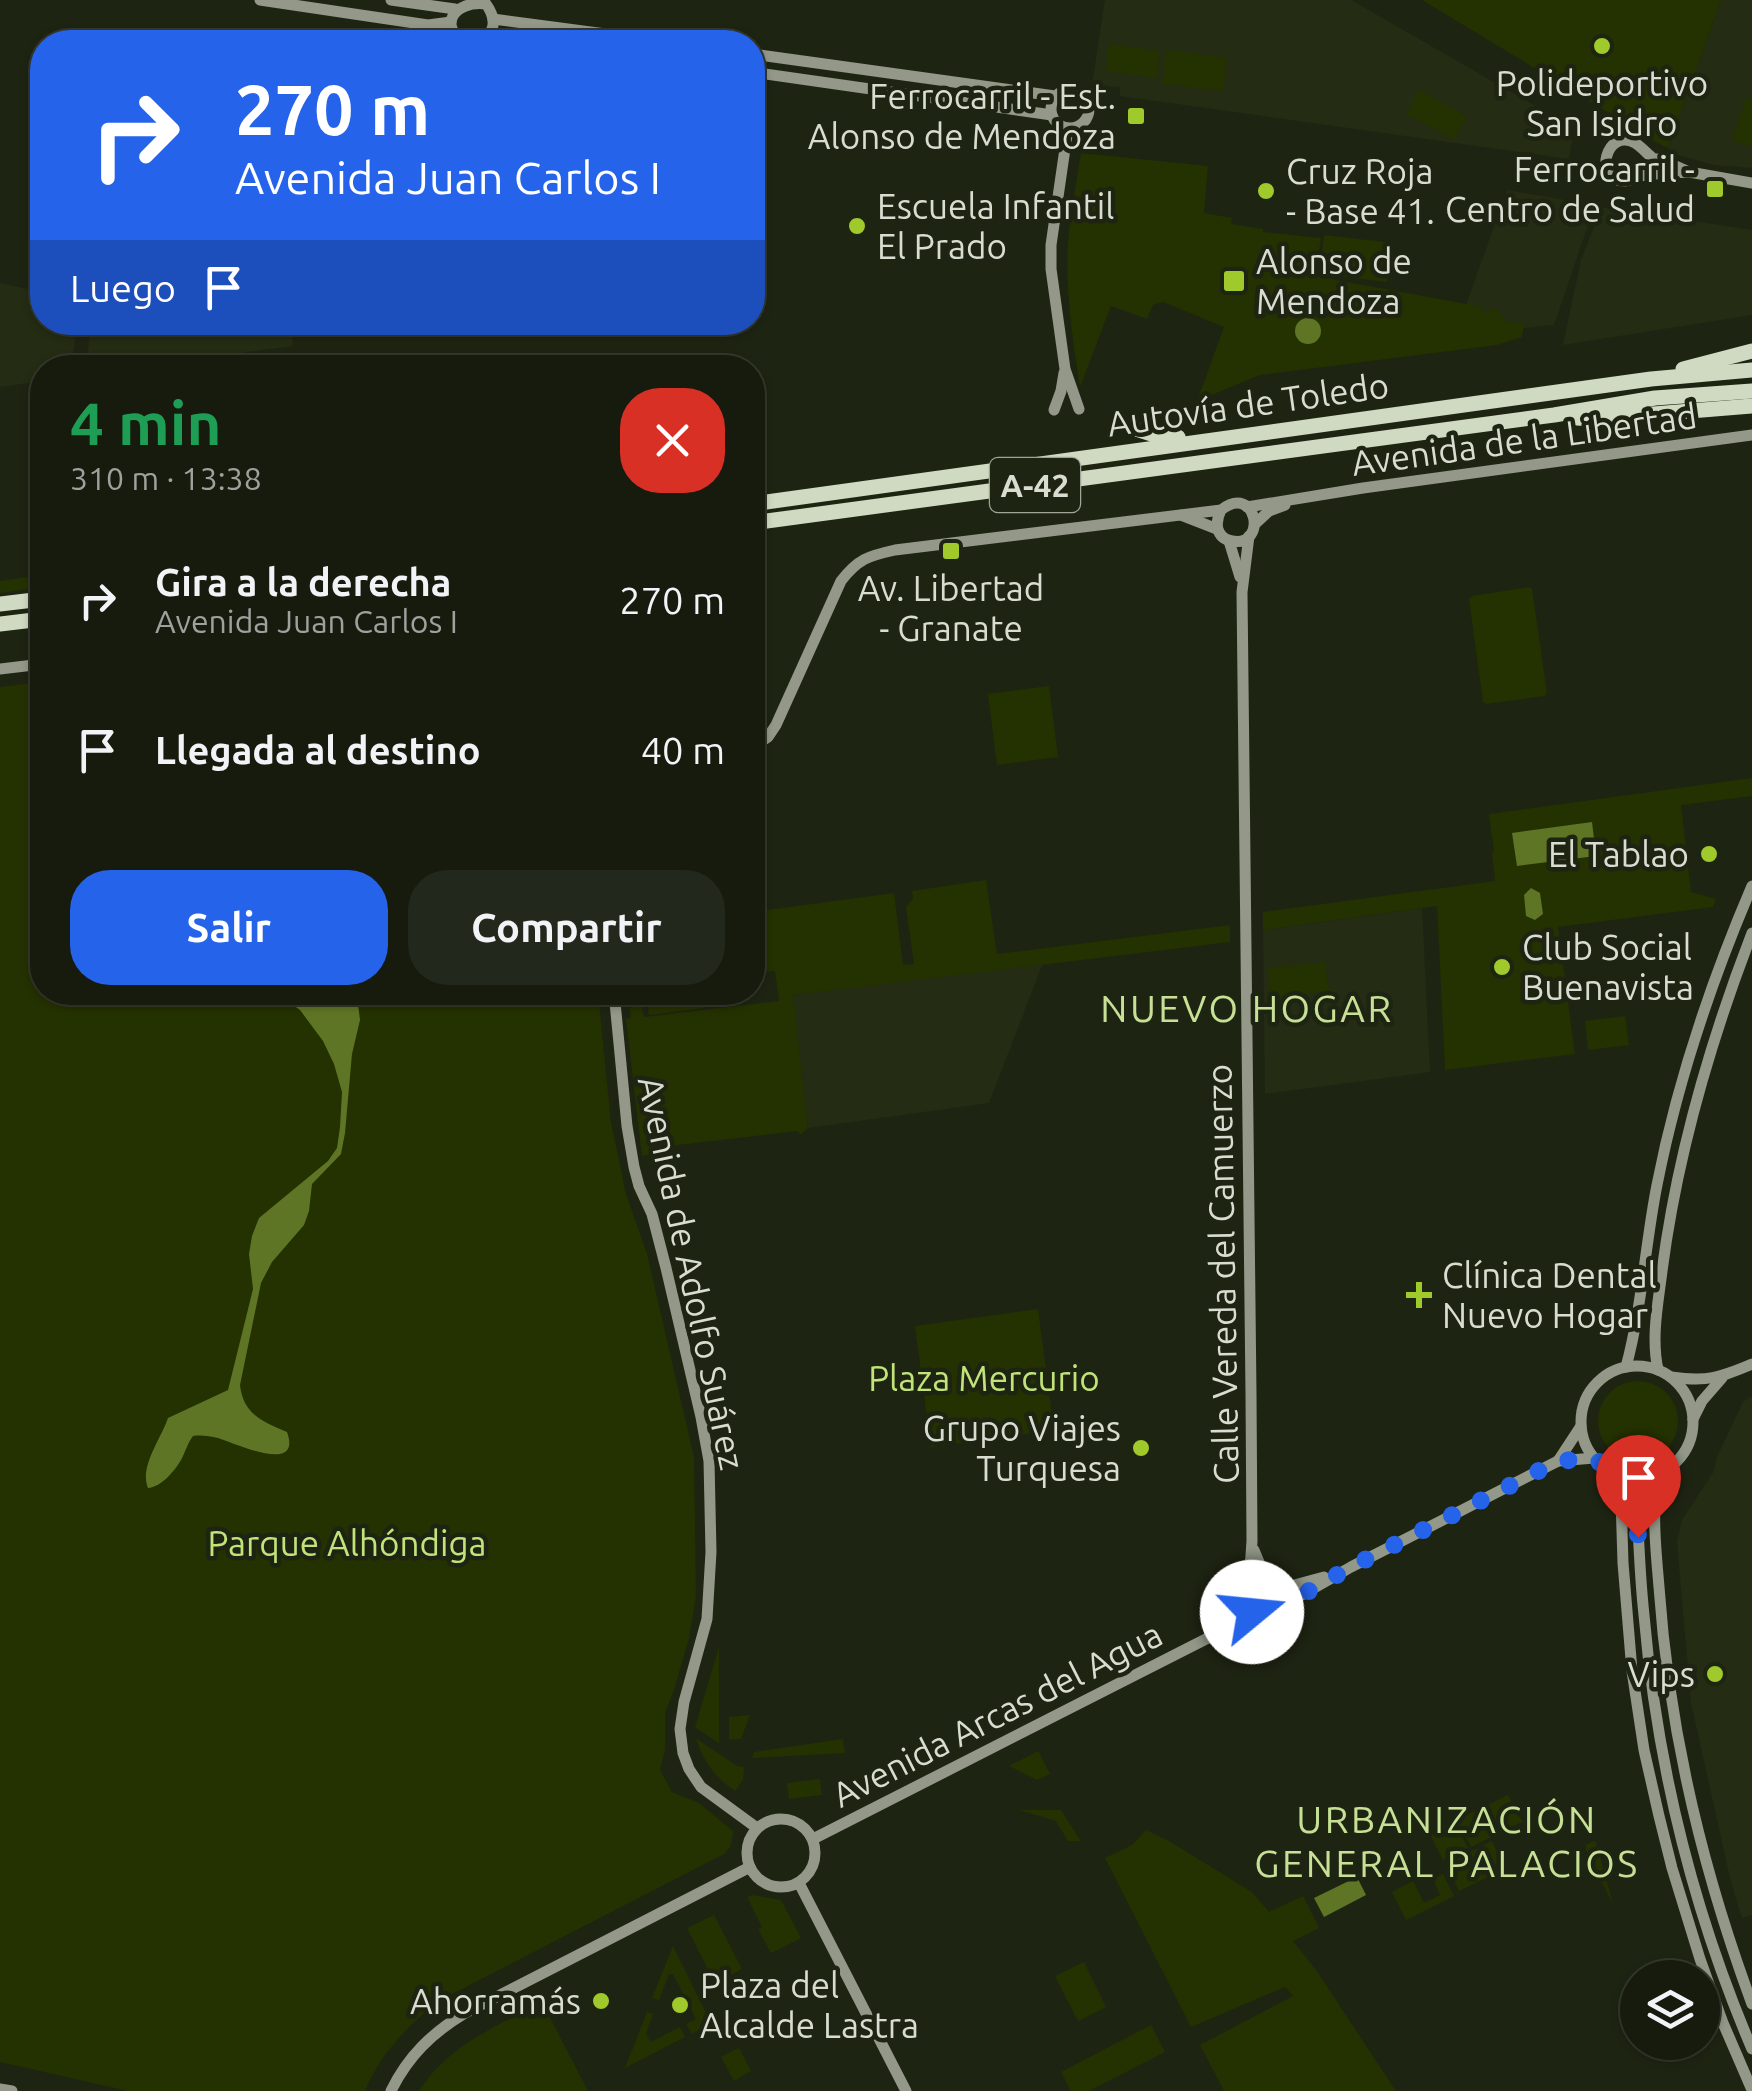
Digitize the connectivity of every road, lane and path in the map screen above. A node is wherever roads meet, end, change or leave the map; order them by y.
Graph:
1 (260, 0) edge
2 (391, 0) edge
3 (456, 9) junction
4 (494, 19) junction
5 (451, 22) junction
6 (454, 30) edge
7 (488, 30) edge
8 (576, 30) edge
9 (765, 56) edge
10 (765, 74) edge
11 (1055, 96) junction
12 (1052, 115) junction
13 (1068, 128) junction
14 (1643, 150) junction
15 (1690, 172) junction
16 (1639, 176) junction
17 (1752, 183) edge
18 (1752, 351) edge
19 (1064, 369) junction
20 (1752, 370) edge
21 (1651, 379) junction
22 (1752, 391) edge
23 (1752, 406) edge
24 (1079, 409) dead end
25 (1054, 410) dead end
26 (1554, 415) junction
27 (1124, 426) dead end
28 (1752, 436) edge
29 (1207, 440) junction
30 (765, 493) edge
31 (817, 496) junction
32 (1303, 497) junction
33 (765, 502) edge
34 (1247, 506) junction
35 (1221, 510) junction
36 (1177, 514) junction
37 (765, 524) edge
38 (1218, 529) junction
39 (1252, 530) junction
40 (1229, 540) junction
41 (1242, 586) junction
42 (30, 600) edge
43 (0, 604) edge
44 (30, 620) edge
45 (0, 624) edge
46 (30, 665) edge
47 (0, 669) edge
48 (765, 738) edge
49 (1752, 886) edge
50 (1752, 933) edge
51 (615, 1005) edge
52 (1752, 1364) edge
53 (1626, 1366) junction
54 (1658, 1370) junction
55 (1723, 1377) junction
56 (1671, 1378) junction
57 (1693, 1419) junction
58 (1581, 1426) junction
59 (1594, 1458) junction
60 (1558, 1461) junction
61 (1606, 1469) junction
62 (1659, 1473) junction
63 (1636, 1478) junction
64 (1252, 1542) junction
65 (1351, 1567) junction
66 (1275, 1589) junction
67 (1248, 1601) junction
68 (1279, 1608) junction
69 (1255, 1616) junction
70 (1206, 1639) junction
71 (757, 1828) junction
72 (813, 1838) junction
73 (750, 1867) junction
74 (799, 1883) junction
75 (1752, 2004) edge
76 (1752, 2049) edge
77 (0, 2088) edge
78 (1752, 2090) edge
79 (12, 2091) edge
80 (391, 2091) edge
81 (906, 2091) edge

1 - 5 street
2 - 3 street
3 - 4 street
3 - 5 street
4 - 7 street
4 - 8 street
5 - 6 street
9 - 11 street
10 - 12 street
11 - 12 street
11 - 13 street
12 - 13 street
13 - 19 street
14 - 15 street
14 - 16 street
14 - 16 street
15 - 16 street
15 - 17 street
18 - 21 highway
19 - 24 street
19 - 25 street
20 - 21 highway, Autovía de Toledo / A-42
21 - 29 highway, Autovía de Toledo / A-42
22 - 26 highway, Autovía de Toledo / A-42
23 - 26 highway
26 - 37 highway, Autovía de Toledo / A-42
27 - 29 highway
28 - 32 street, Avenida de la Libertad
29 - 31 highway, Autovía de Toledo / A-42
30 - 31 highway
31 - 33 highway, Autovía de Toledo / A-42
32 - 34 street, Avenida de la Libertad
32 - 39 street, Avenida de la Libertad
34 - 35 street
34 - 39 street
35 - 36 street
35 - 38 street
36 - 38 street
36 - 48 street
38 - 40 street
39 - 40 street
39 - 41 street, Calle Vereda del Camuerzo
40 - 41 street, Calle Vereda del Camuerzo
41 - 64 street, Calle Vereda del Camuerzo
42 - 43 highway
44 - 45 highway
46 - 47 street
49 - 53 street
50 - 54 street
51 - 71 street, Avenida de Adolfo Suárez
52 - 55 street
53 - 54 street
53 - 58 street
54 - 56 street
55 - 56 street
55 - 57 street
56 - 57 street
57 - 62 street
58 - 59 street
58 - 60 street
59 - 60 street
59 - 61 street
60 - 65 street
61 - 63 street
61 - 78 street
62 - 63 street
62 - 75 street
63 - 76 street
64 - 66 street, Calle Vereda del Camuerzo
64 - 67 street, Calle Vereda del Camuerzo
65 - 66 street
65 - 68 street
66 - 67 street
66 - 68 street
67 - 69 street
67 - 70 street, Avenida Arcas del Agua
68 - 69 street
69 - 70 street, Avenida Arcas del Agua
70 - 72 street, Avenida Arcas del Agua
71 - 72 street
71 - 73 street
72 - 74 street
73 - 74 street
73 - 80 street
74 - 81 street
77 - 79 street

